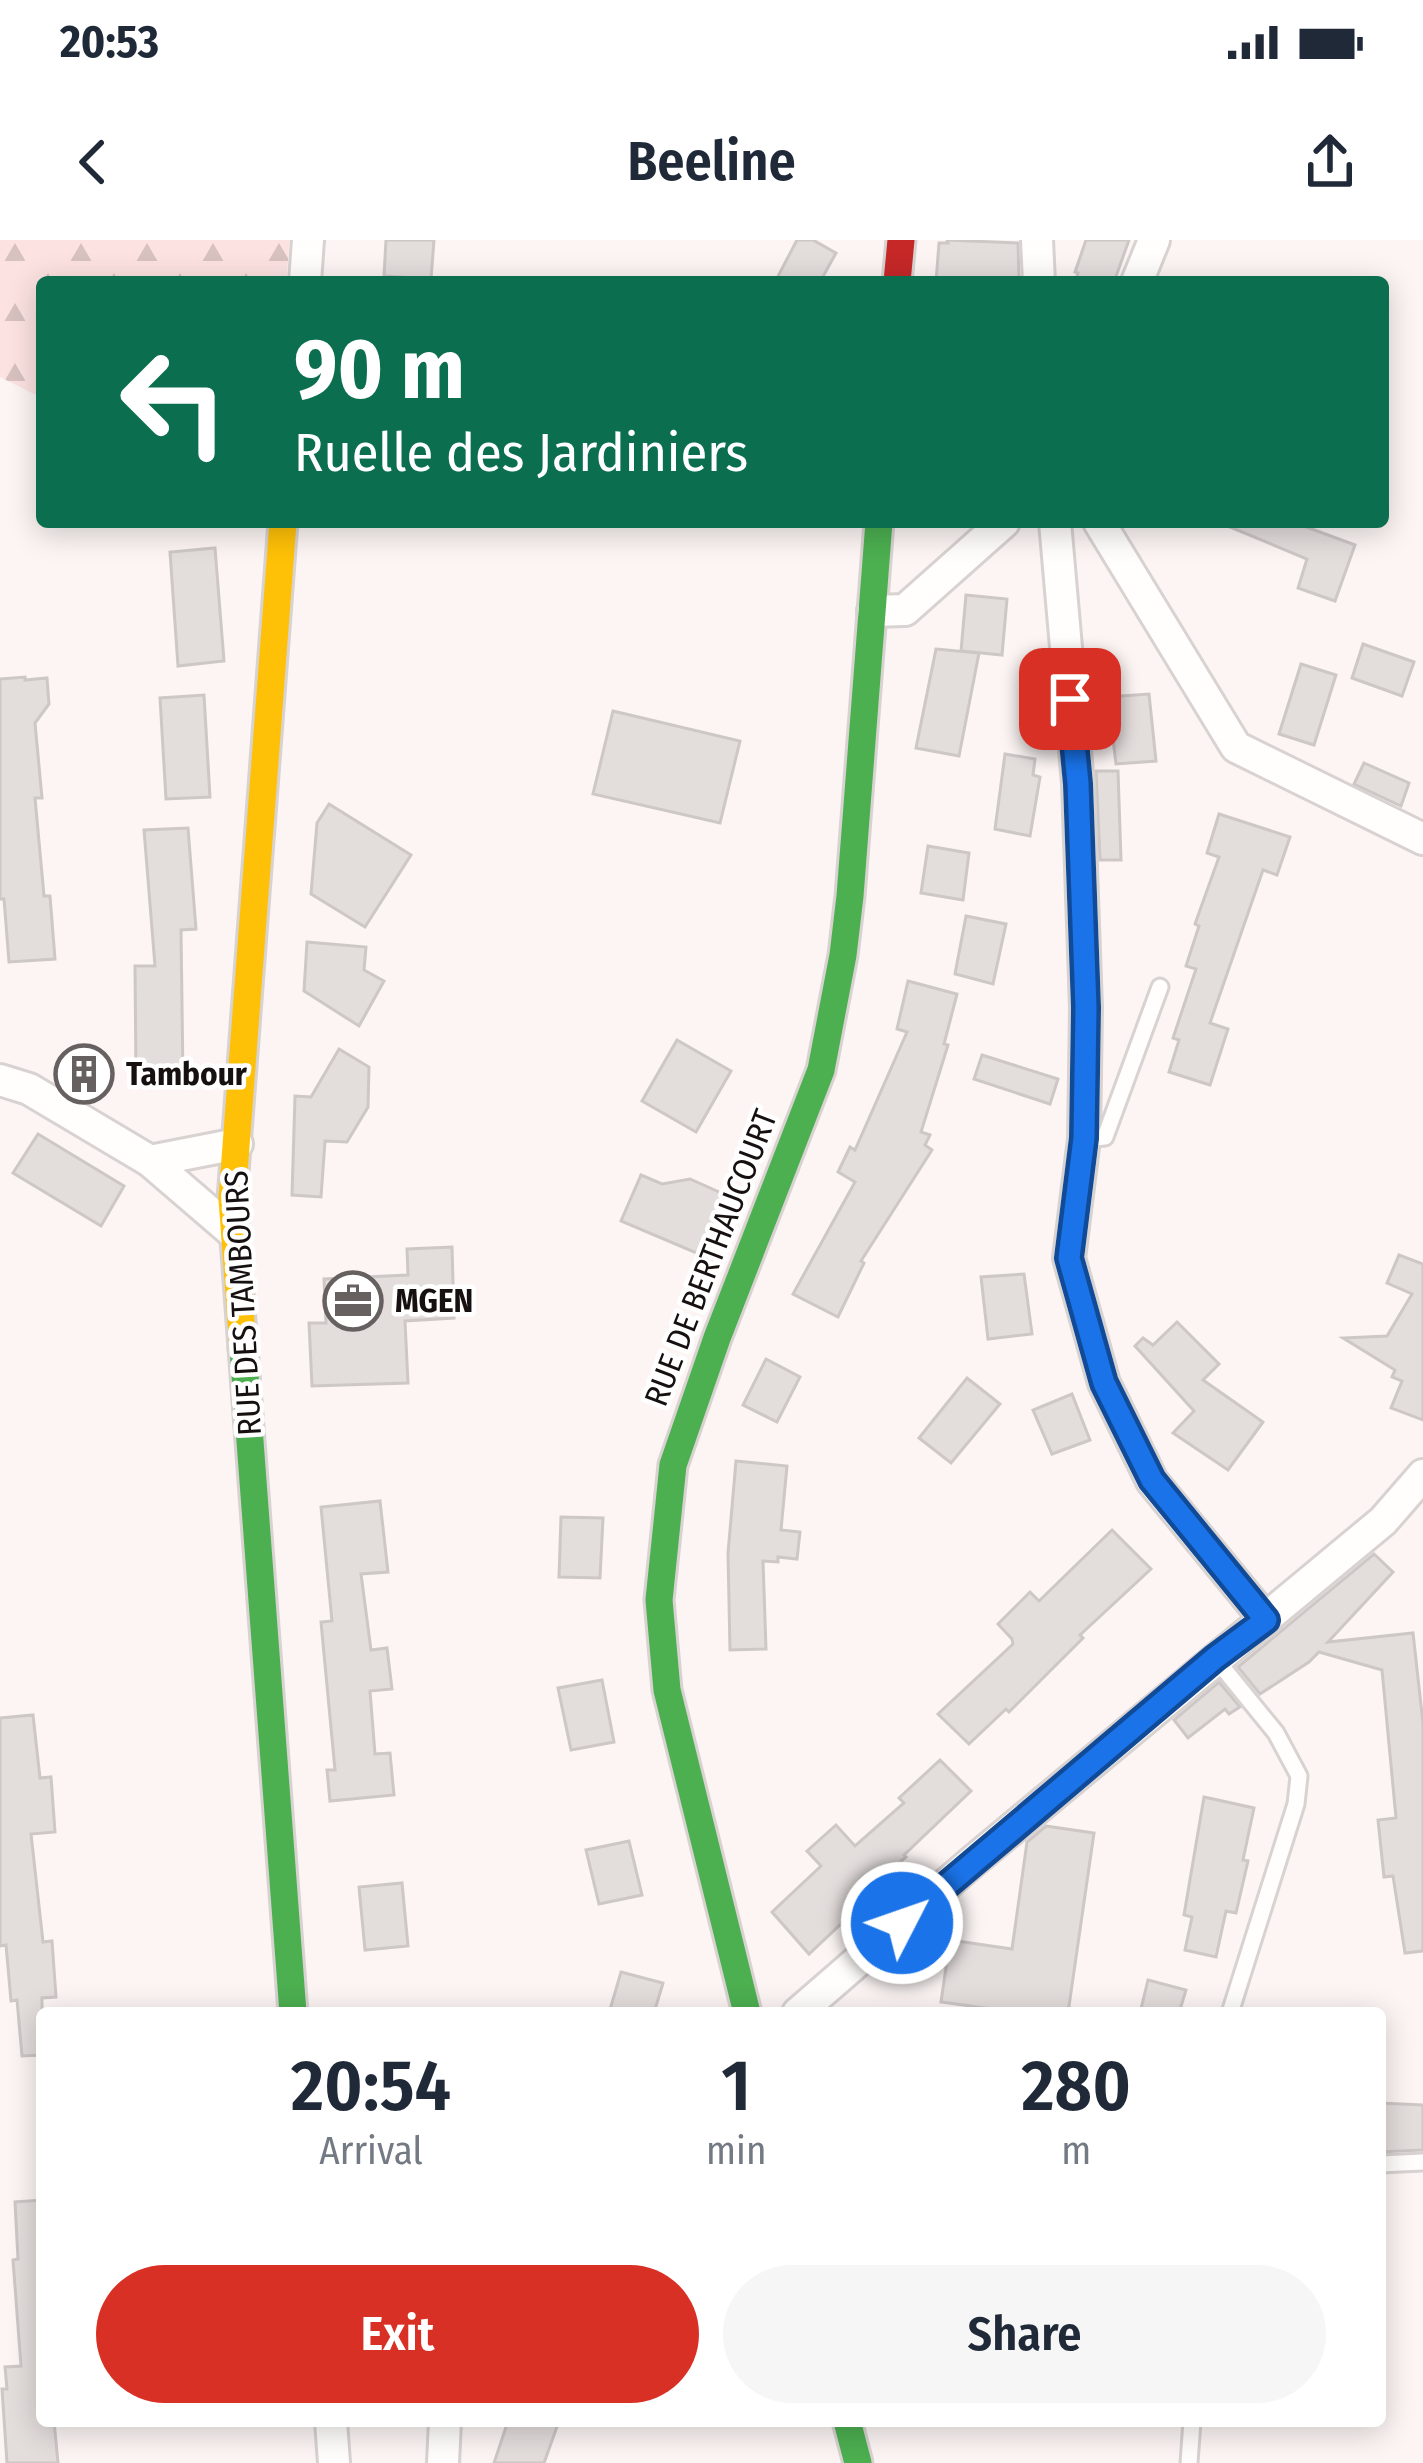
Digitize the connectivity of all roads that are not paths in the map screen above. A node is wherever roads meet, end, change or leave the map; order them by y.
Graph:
1 (308, 240) edge
2 (901, 240) edge
3 (1037, 240) edge
4 (1154, 240) edge
5 (305, 276) edge
6 (898, 276) edge
7 (1039, 276) edge
8 (1139, 276) edge
9 (283, 528) edge
10 (879, 528) edge
11 (997, 528) edge
12 (1056, 528) edge
13 (1104, 528) edge
14 (873, 611) junction
15 (1423, 839) edge
16 (1160, 987) dead end
17 (0, 1080) edge
18 (1084, 1138) junction
19 (237, 1144) junction
20 (150, 1162) junction
21 (235, 1234) junction
22 (1423, 1475) edge
23 (1266, 1620) junction
24 (1215, 1658) junction
25 (293, 2007) edge
26 (746, 2007) edge
27 (805, 2007) edge
28 (1232, 2007) edge
29 (1423, 2162) edge
30 (1386, 2164) edge
31 (331, 2427) edge
32 (445, 2427) edge
33 (849, 2427) edge
34 (1192, 2427) edge
35 (334, 2463) edge
36 (442, 2463) edge
37 (858, 2463) edge
38 (1189, 2463) edge

1 - 5 street
2 - 6 main road
3 - 7 street
4 - 8 street
9 - 19 main road, RUE DES TAMBOURS
10 - 14 main road, RUE DE BERTHAUCOURT
11 - 14 street
12 - 18 street
13 - 15 street
14 - 26 main road, RUE DE BERTHAUCOURT
16 - 18 lane
17 - 20 street
18 - 23 street
19 - 20 street
19 - 21 main road, RUE DES TAMBOURS
20 - 21 street
21 - 25 main road, RUE DES TAMBOURS
22 - 23 street
23 - 24 street
24 - 27 street
24 - 28 lane
29 - 30 lane
31 - 35 street
32 - 36 street
33 - 37 main road
34 - 38 lane

